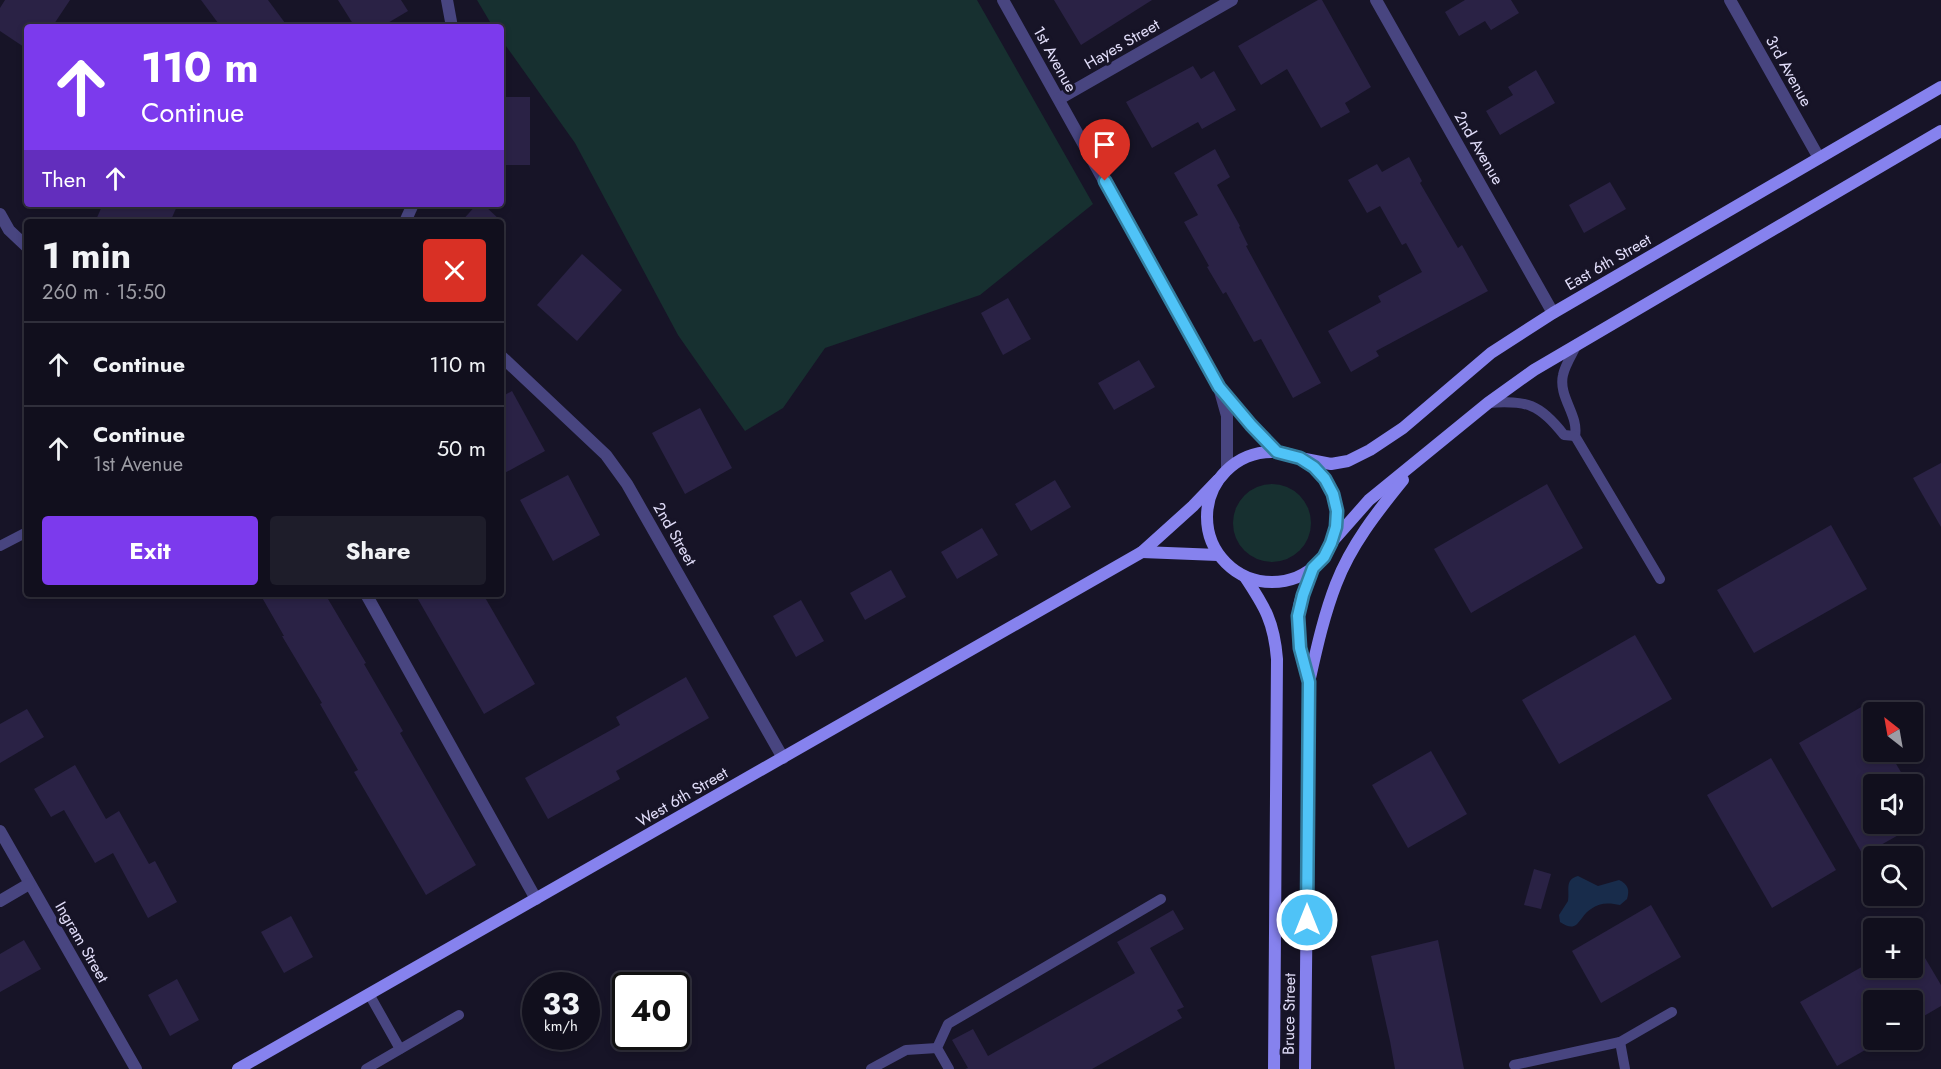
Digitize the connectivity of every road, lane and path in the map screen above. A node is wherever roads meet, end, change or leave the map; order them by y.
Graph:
1 (447, 0) edge
2 (1003, 0) edge
3 (1232, 0) edge
4 (1376, 0) edge
5 (1730, 0) edge
6 (451, 24) edge
7 (1941, 87) edge
8 (1059, 99) junction
9 (1941, 131) edge
10 (1819, 158) junction
11 (0, 214) edge
12 (24, 244) edge
13 (1553, 313) junction
14 (1577, 344) junction
15 (504, 359) edge
16 (1219, 387) junction
17 (1488, 403) junction
18 (1575, 436) junction
19 (1277, 452) junction
20 (1300, 458) junction
21 (1417, 463) junction
22 (1227, 470) junction
23 (1218, 480) junction
24 (24, 534) edge
25 (1331, 543) junction
26 (0, 546) edge
27 (1142, 552) junction
28 (1218, 555) junction
29 (1313, 568) junction
30 (1245, 577) junction
31 (1660, 579) dead end
32 (368, 597) edge
33 (1309, 682) junction
34 (783, 758) junction
35 (0, 831) edge
36 (29, 884) junction
37 (537, 898) junction
38 (1161, 899) dead end
39 (0, 901) edge
40 (369, 994) junction
41 (1672, 1012) dead end
42 (459, 1015) dead end
43 (1620, 1042) junction
44 (937, 1048) junction
45 (400, 1049) junction
46 (1514, 1065) dead end
47 (136, 1069) edge
48 (237, 1069) edge
49 (366, 1069) edge
50 (871, 1069) edge
51 (949, 1069) edge
52 (1274, 1069) edge
53 (1305, 1069) edge
54 (1625, 1069) edge

1 - 6 street
2 - 8 street, 1st Avenue
3 - 8 street, Hayes Street
4 - 13 street, 2nd Avenue
5 - 10 street, 3rd Avenue
7 - 10 street, East 6th Street
8 - 16 street, 1st Avenue
9 - 14 street
10 - 13 street, East 6th Street
11 - 12 street
13 - 20 street, East 6th Street
14 - 17 street
14 - 18 lane
15 - 34 street, 2nd Street
16 - 19 street, 1st Avenue
16 - 22 street, 1st Avenue
17 - 18 lane
17 - 21 street
18 - 31 lane
19 - 20 street
19 - 22 street
20 - 25 street
21 - 25 street
21 - 33 street
22 - 23 street
23 - 27 street, West 6th Street
23 - 28 street
24 - 26 lane
25 - 29 street
27 - 28 street
27 - 34 street, West 6th Street
28 - 30 street
29 - 30 street
29 - 33 street, Bruce Street
30 - 52 street, Bruce Street
32 - 37 street
33 - 53 street, Bruce Street
34 - 37 street, West 6th Street
35 - 36 street, Ingram Street
36 - 39 street
36 - 47 street, Ingram Street
37 - 40 street, West 6th Street
38 - 44 lane
40 - 45 lane
40 - 48 street, West 6th Street
41 - 43 lane
42 - 45 lane
43 - 46 lane
43 - 54 lane
44 - 50 lane
44 - 51 lane
45 - 49 lane

